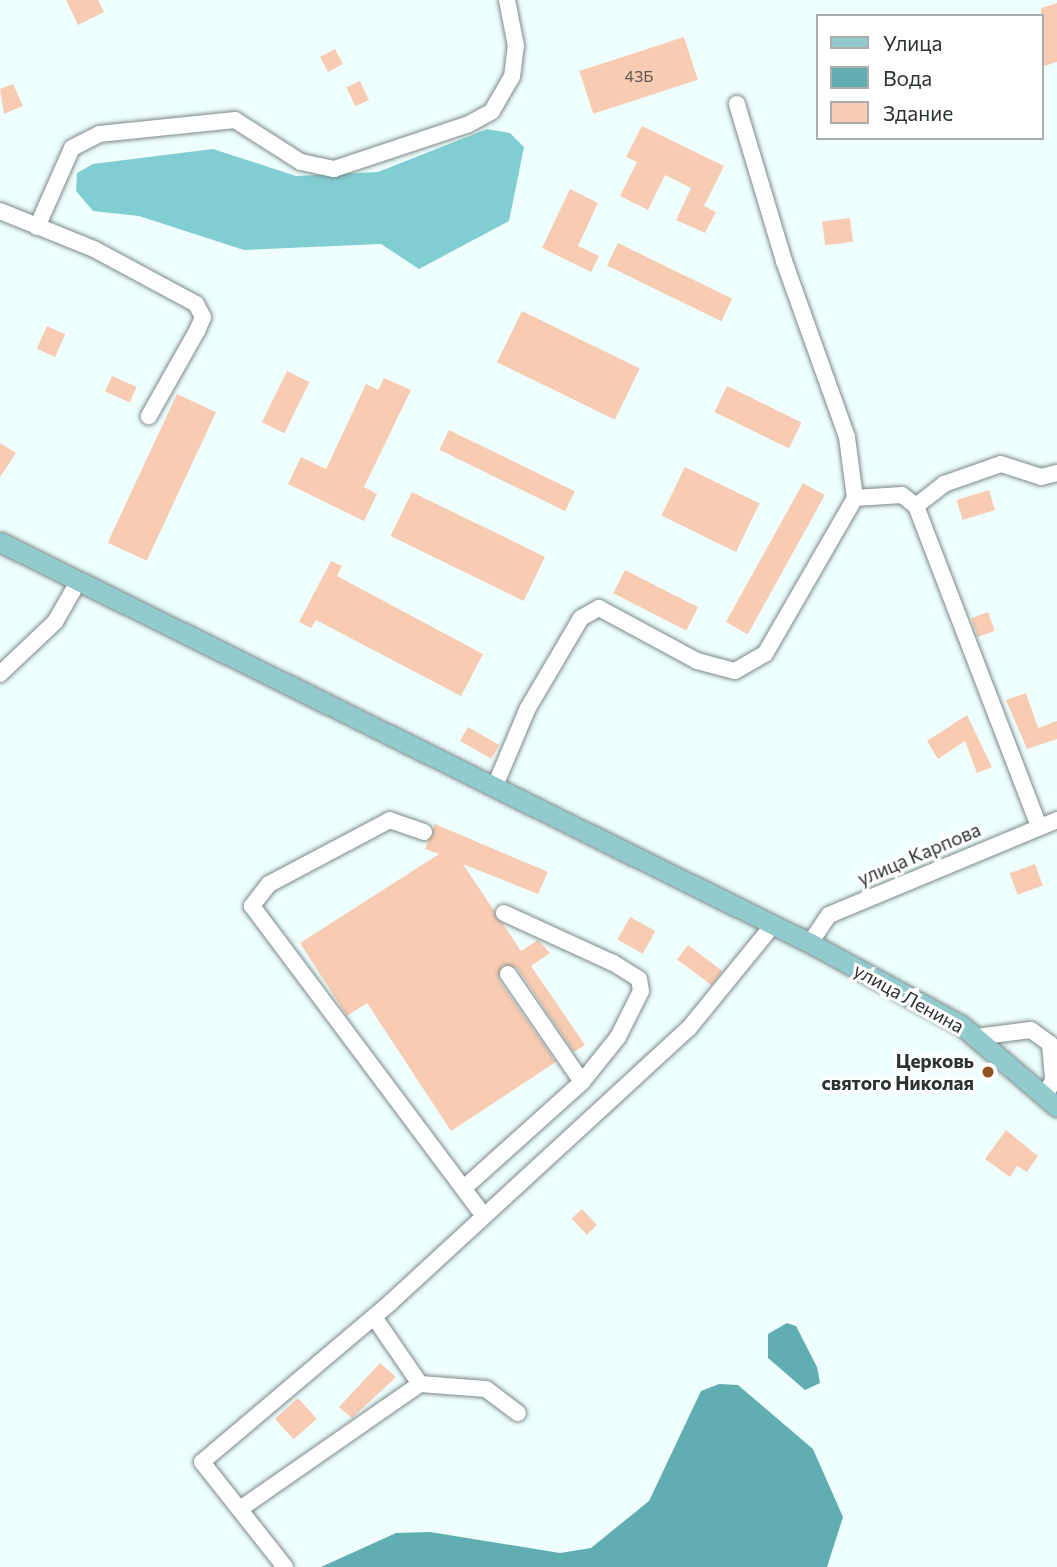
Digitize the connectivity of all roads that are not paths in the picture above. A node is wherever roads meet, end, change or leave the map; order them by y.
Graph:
1 (507, 0) edge
2 (737, 104) dead end
3 (0, 211) edge
4 (37, 227) junction
5 (149, 416) dead end
6 (1057, 473) edge
7 (855, 498) junction
8 (916, 506) junction
9 (0, 542) edge
10 (78, 582) junction
11 (0, 674) edge
12 (495, 786) junction
13 (1057, 820) edge
14 (1039, 827) junction
15 (424, 832) dead end
16 (504, 913) dead end
17 (773, 925) junction
18 (810, 943) junction
19 (508, 974) dead end
20 (976, 1037) junction
21 (582, 1082) junction
22 (1051, 1101) edge
23 (464, 1188) junction
24 (484, 1216) junction
25 (374, 1317) junction
26 (419, 1384) junction
27 (518, 1413) dead end
28 (240, 1509) junction
29 (285, 1567) edge

1 - 4 street
2 - 7 street
3 - 4 street
4 - 5 street
6 - 8 street
7 - 8 street
7 - 12 street
8 - 14 street
9 - 10 main road, улица Ленина
10 - 11 street
10 - 12 main road, улица Ленина
12 - 17 main road, улица Ленина
13 - 14 street, улица Карпова
14 - 18 street, улица Карпова
15 - 23 street
16 - 21 street
17 - 18 main road, улица Ленина
17 - 24 street
18 - 20 main road, улица Ленина
19 - 21 street
20 - 22 main road, улица Ленина
20 - 22 street
21 - 23 street
23 - 24 street
24 - 25 street
25 - 26 street
25 - 28 street
26 - 27 street
26 - 28 street
28 - 29 street

